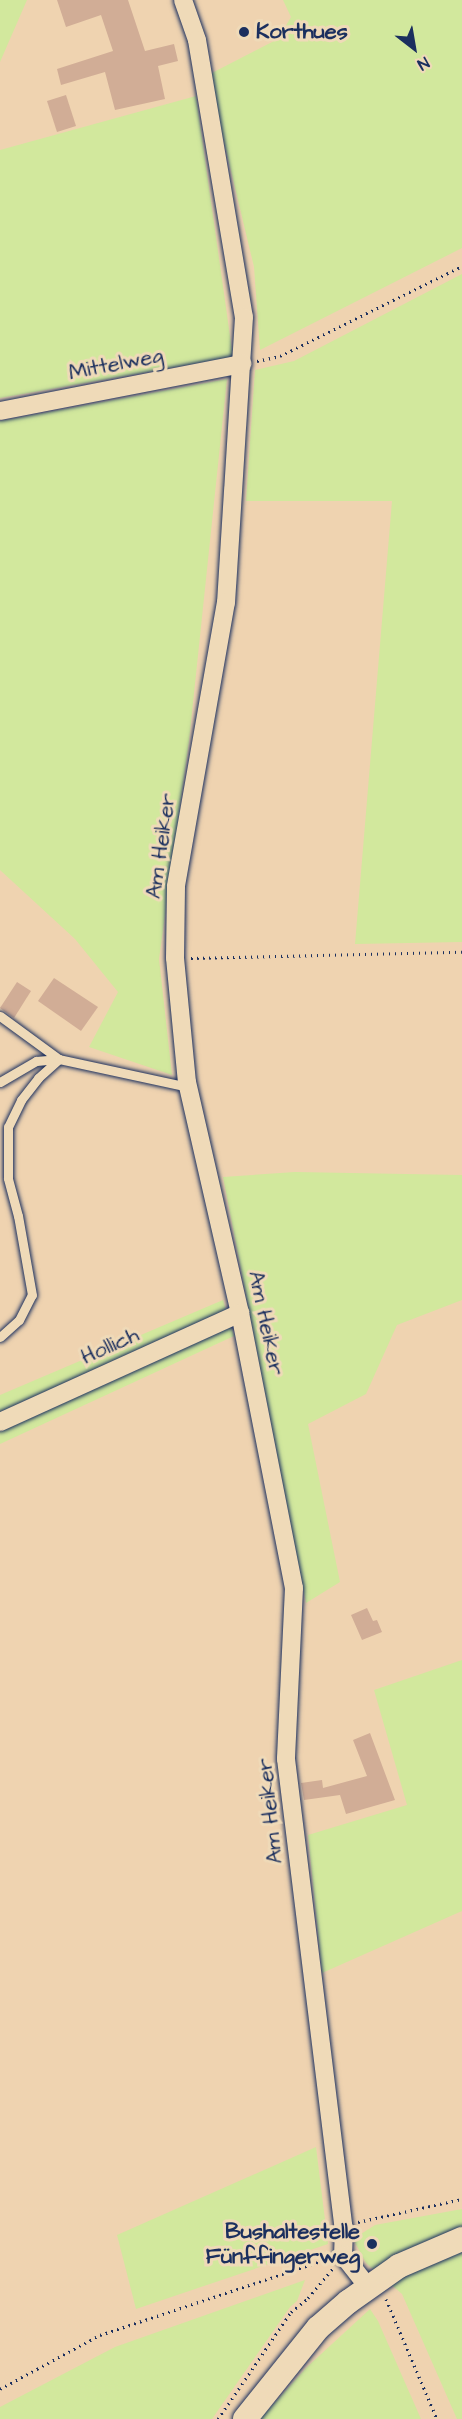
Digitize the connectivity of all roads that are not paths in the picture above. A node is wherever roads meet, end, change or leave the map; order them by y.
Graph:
1 (183, 0) edge
2 (242, 364) junction
3 (0, 411) edge
4 (0, 1016) edge
5 (59, 1059) junction
6 (0, 1082) edge
7 (188, 1087) junction
8 (240, 1313) junction
9 (0, 1336) edge
10 (0, 1422) edge
11 (462, 2239) edge
12 (367, 2286) junction
13 (245, 2419) edge

1 - 2 street, Am Heiker
2 - 3 street, Mittelweg
2 - 7 street, Am Heiker
4 - 5 lane
5 - 6 lane
5 - 7 lane
5 - 9 lane
7 - 8 street, Am Heiker
8 - 10 street, Hollich
8 - 12 street, Am Heiker
11 - 12 main road
12 - 13 main road

